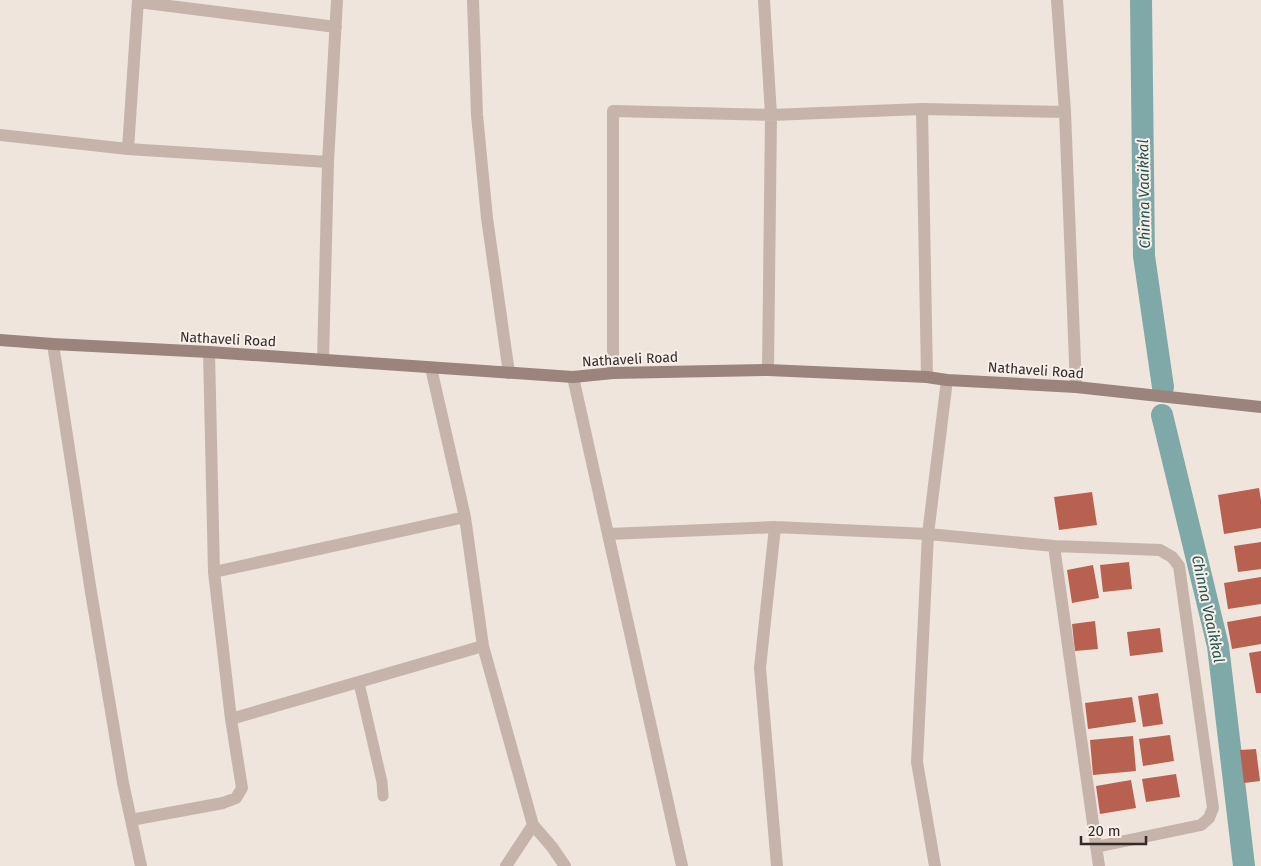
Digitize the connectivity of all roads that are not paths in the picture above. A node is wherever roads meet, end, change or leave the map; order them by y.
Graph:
1 (337, 0) edge
2 (473, 0) edge
3 (764, 0) edge
4 (1057, 0) edge
5 (138, 1) edge
6 (336, 27) junction
7 (922, 109) junction
8 (1064, 112) junction
9 (772, 115) junction
10 (0, 135) edge
11 (128, 149) junction
12 (328, 162) junction
13 (0, 340) edge
14 (53, 344) junction
15 (209, 352) junction
16 (323, 360) junction
17 (431, 368) junction
18 (768, 370) junction
19 (509, 373) junction
20 (613, 373) junction
21 (573, 377) junction
22 (927, 377) junction
23 (947, 380) junction
24 (1076, 387) junction
25 (1261, 407) edge
26 (465, 518) junction
27 (775, 527) junction
28 (609, 534) junction
29 (928, 534) junction
30 (1054, 546) junction
31 (214, 572) junction
32 (483, 646) junction
33 (358, 683) junction
34 (231, 719) junction
35 (383, 796) dead end
36 (131, 820) junction
37 (533, 825) junction
38 (1096, 847) junction
39 (141, 866) edge
40 (506, 866) edge
41 (565, 866) edge
42 (682, 866) edge
43 (777, 866) edge
44 (935, 866) edge
45 (1099, 866) edge

1 - 6 street
2 - 19 street
3 - 9 street
4 - 8 street
5 - 6 street
5 - 11 street
6 - 12 street
7 - 8 street
7 - 9 street
7 - 22 street
8 - 24 street
9 - 18 street
9 - 20 street
10 - 11 street
11 - 12 street
12 - 16 street
13 - 14 street, Nathaveli Road
14 - 15 street, Nathaveli Road
14 - 36 street
15 - 16 street, Nathaveli Road
15 - 31 street
16 - 17 street, Nathaveli Road
17 - 19 street, Nathaveli Road
17 - 26 street
18 - 20 street, Nathaveli Road
18 - 22 street, Nathaveli Road
19 - 21 street, Nathaveli Road
20 - 21 street, Nathaveli Road
21 - 28 street
22 - 23 street, Nathaveli Road
23 - 24 street, Nathaveli Road
23 - 29 street
24 - 25 street, Nathaveli Road
26 - 31 street
26 - 32 street
27 - 28 street
27 - 29 street
27 - 43 street
28 - 42 street
29 - 30 street
29 - 44 street
30 - 38 street
30 - 38 street
31 - 34 street
32 - 33 street
32 - 37 street
33 - 34 street
33 - 35 lane
34 - 36 street
36 - 39 street
37 - 40 street
37 - 41 street
38 - 45 street

